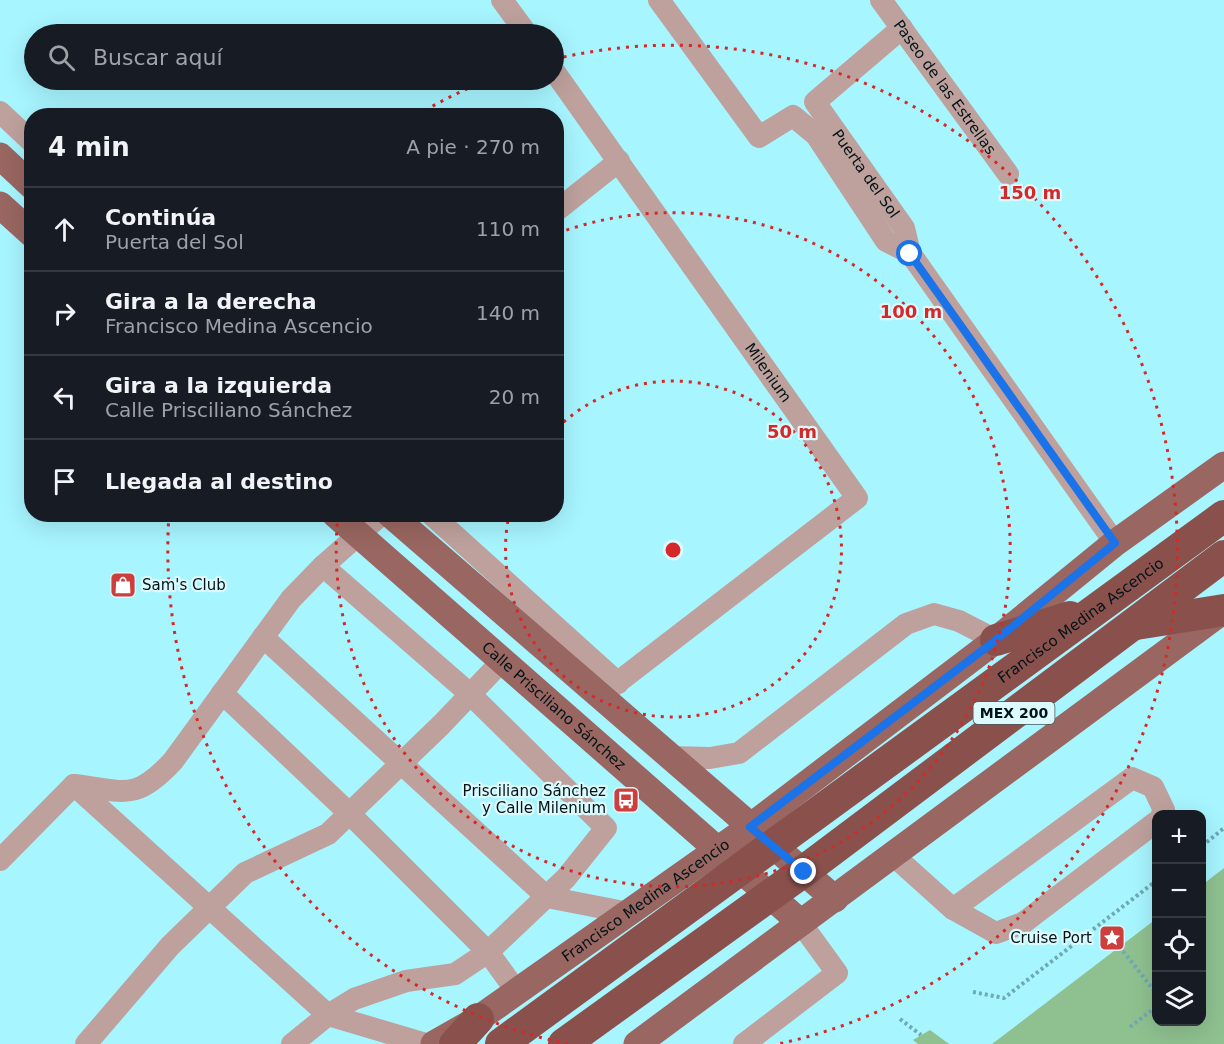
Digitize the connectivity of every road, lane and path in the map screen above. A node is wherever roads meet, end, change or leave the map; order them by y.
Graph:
1 (502, 0) edge
2 (659, 0) edge
3 (881, 0) edge
4 (520, 24) edge
5 (902, 28) junction
6 (564, 85) edge
7 (0, 112) edge
8 (24, 134) edge
9 (0, 156) edge
10 (619, 161) junction
11 (1008, 174) dead end
12 (24, 178) edge
13 (564, 205) edge
14 (2, 210) edge
15 (24, 228) edge
16 (910, 254) junction
17 (1224, 465) edge
18 (1224, 516) edge
19 (343, 522) edge
20 (372, 522) edge
21 (400, 522) edge
22 (439, 522) edge
23 (357, 535) junction
24 (1115, 543) junction
25 (1224, 556) edge
26 (323, 566) junction
27 (1094, 610) junction
28 (1224, 610) edge
29 (1132, 624) junction
30 (263, 637) junction
31 (996, 640) junction
32 (502, 661) junction
33 (609, 689) junction
34 (222, 693) junction
35 (470, 694) junction
36 (670, 757) junction
37 (401, 763) junction
38 (74, 785) junction
39 (1164, 810) edge
40 (349, 813) junction
41 (1152, 825) edge
42 (1224, 828) edge
43 (761, 836) junction
44 (1206, 843) edge
45 (894, 856) junction
46 (0, 860) edge
47 (728, 860) junction
48 (804, 872) junction
49 (1152, 884) edge
50 (770, 894) junction
51 (548, 897) junction
52 (835, 899) junction
53 (211, 906) junction
54 (953, 909) junction
55 (629, 913) junction
56 (800, 922) junction
57 (1112, 937) dead end
58 (488, 951) junction
59 (1152, 988) edge
60 (517, 992) junction
61 (973, 992) dead end
62 (1152, 1010) edge
63 (328, 1015) junction
64 (478, 1019) junction
65 (900, 1019) dead end
66 (1130, 1028) dead end
67 (921, 1035) dead end
68 (86, 1044) edge
69 (292, 1044) edge
70 (426, 1044) edge
71 (434, 1044) edge
72 (455, 1044) edge
73 (501, 1044) edge
74 (564, 1044) edge
75 (637, 1044) edge
76 (744, 1044) edge

1 - 4 street
2 - 16 street
3 - 5 street, Paseo de las Estrellas
5 - 11 street, Paseo de las Estrellas
5 - 16 street, Puerta del Sol
6 - 10 street, Milenium
7 - 8 street
9 - 12 main road
10 - 13 street
10 - 33 street, Milenium
14 - 15 main road
16 - 24 street, Puerta del Sol
17 - 24 main road, Francisco Medina Ascencio
18 - 27 highway, Francisco Medina Ascencio / MEX 200
19 - 23 main road, Calle Prisciliano Sánchez
20 - 23 street
21 - 33 main road
22 - 33 street
23 - 26 street
23 - 32 main road, Calle Prisciliano Sánchez
24 - 31 main road, Francisco Medina Ascencio
25 - 29 highway, MEX 200
26 - 30 street
26 - 35 street
27 - 31 highway
27 - 43 highway, Francisco Medina Ascencio / MEX 200
28 - 29 highway
28 - 45 main road
29 - 48 highway, MEX 200
30 - 34 street
30 - 37 street
31 - 36 street
31 - 43 main road, Francisco Medina Ascencio
32 - 35 street
32 - 47 main road, Calle Prisciliano Sánchez
33 - 36 main road
34 - 38 street
34 - 40 street
35 - 37 street
35 - 51 street
36 - 43 main road
37 - 40 street
37 - 51 street
38 - 46 street
38 - 53 street
39 - 54 street
40 - 53 street
40 - 58 street
41 - 54 street
42 - 44 path
43 - 47 highway, Francisco Medina Ascencio / MEX 200
43 - 48 main road
45 - 52 main road
45 - 54 street
47 - 50 main road, Calle Prisciliano Sánchez
47 - 55 main road, Francisco Medina Ascencio
47 - 73 highway, Francisco Medina Ascencio / MEX 200
48 - 50 highway, MEX 200
48 - 52 main road
49 - 61 path
50 - 56 main road, Calle Prisciliano Sánchez
50 - 74 highway, MEX 200
51 - 55 street
51 - 58 street
52 - 56 main road
53 - 63 street
53 - 68 street
55 - 60 main road, Francisco Medina Ascencio
56 - 75 main road
56 - 76 street
57 - 59 path
58 - 60 street
58 - 63 street
60 - 64 main road, Francisco Medina Ascencio
62 - 66 path
63 - 69 street
63 - 70 street
64 - 71 main road, Francisco Medina Ascencio
64 - 72 highway
65 - 67 path

